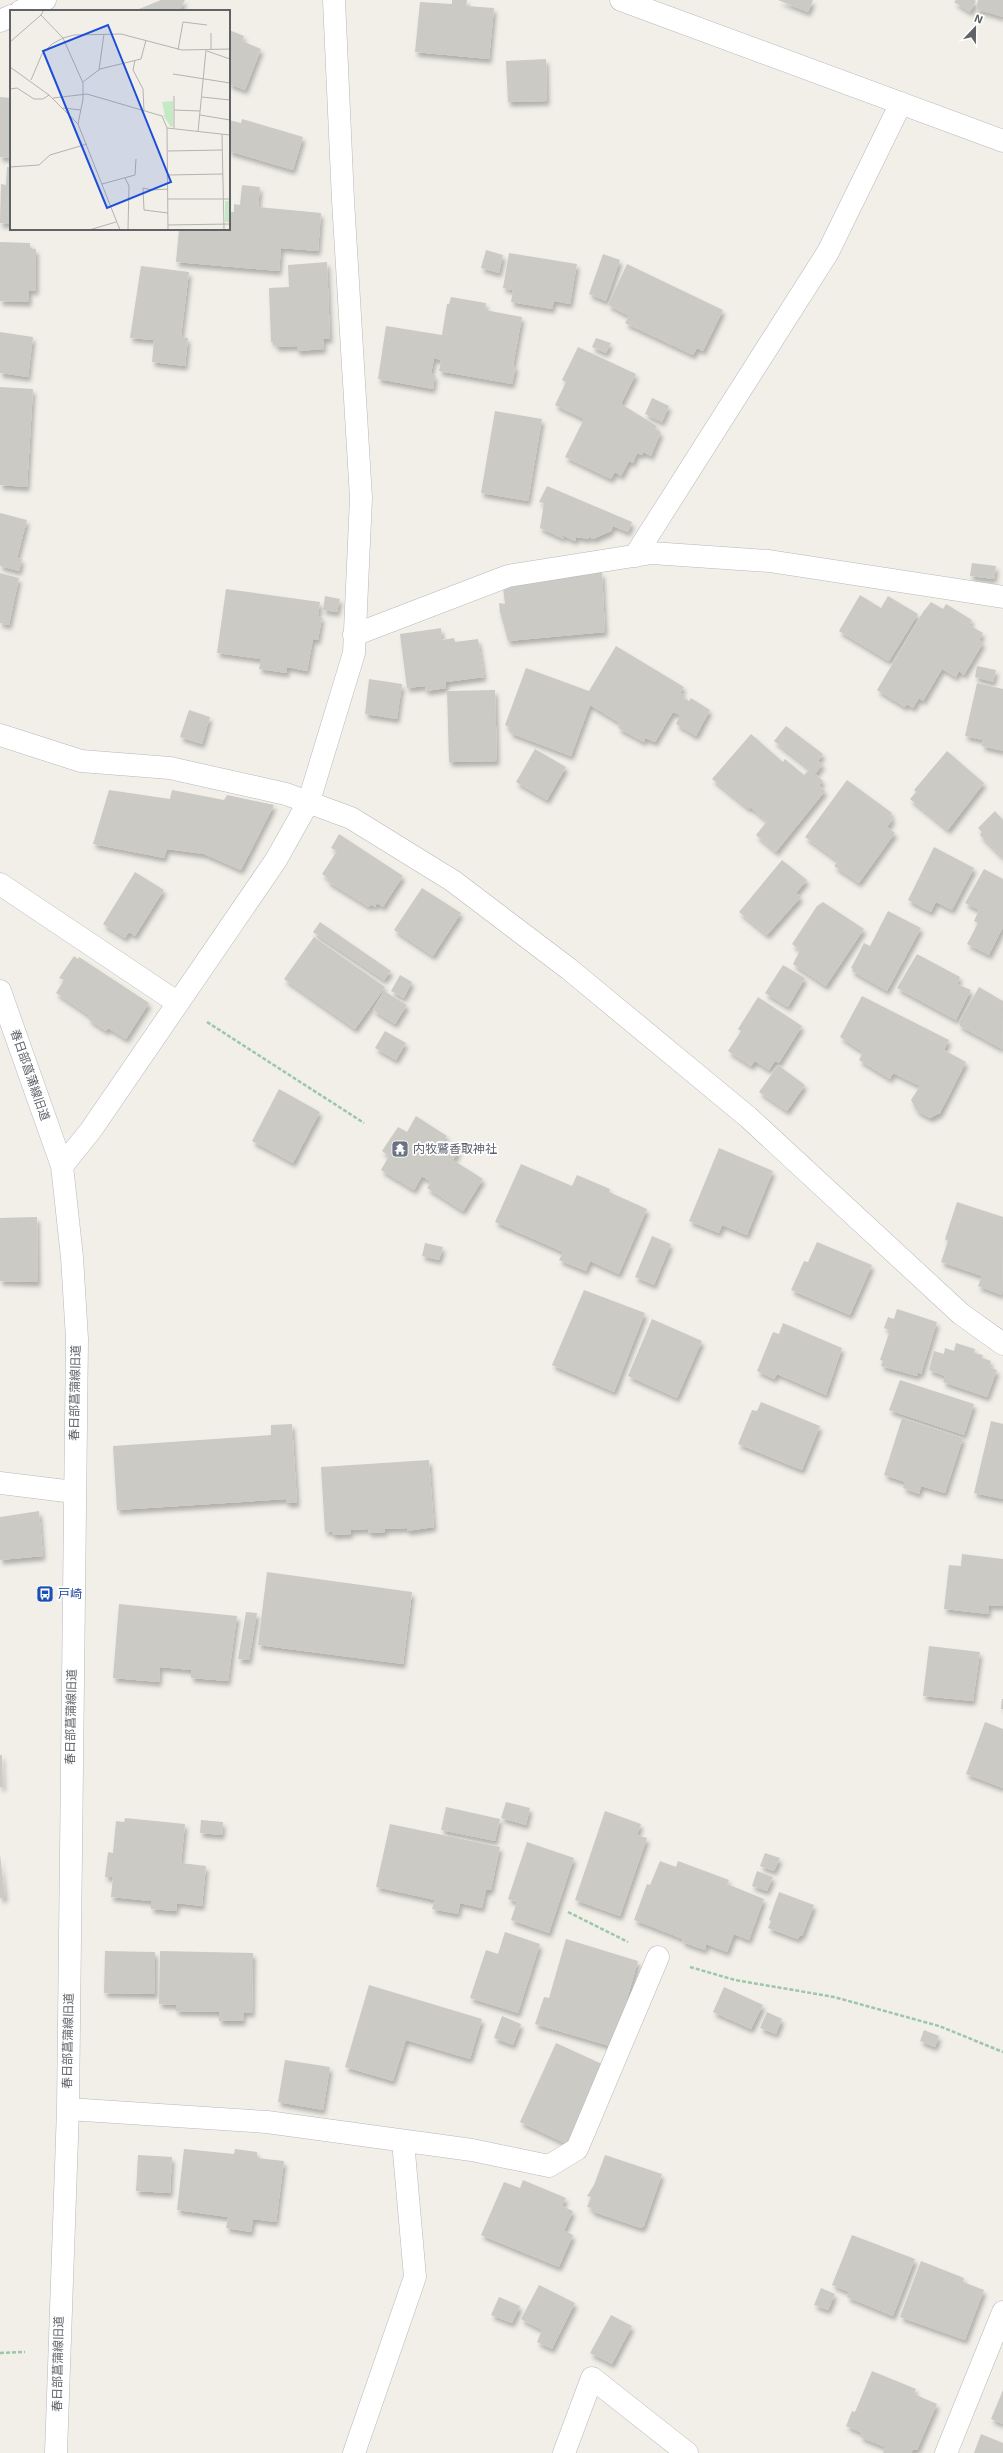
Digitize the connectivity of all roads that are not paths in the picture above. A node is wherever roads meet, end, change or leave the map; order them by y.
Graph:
1 (45, 0) edge
2 (334, 0) edge
3 (621, 0) edge
4 (23, 10) edge
5 (10, 16) edge
6 (0, 21) edge
7 (901, 103) junction
8 (1003, 141) edge
9 (635, 556) junction
10 (1003, 597) edge
11 (354, 635) junction
12 (0, 735) edge
13 (309, 801) junction
14 (0, 884) edge
15 (0, 991) edge
16 (178, 1003) junction
17 (62, 1166) junction
18 (1003, 1344) edge
19 (0, 1483) edge
20 (74, 1492) junction
21 (658, 1958) road end
22 (68, 2109) junction
23 (403, 2141) junction
24 (1003, 2312) edge
25 (998, 2338) edge
26 (56, 2453) edge
27 (354, 2453) edge
28 (564, 2453) edge
29 (687, 2453) edge
30 (946, 2453) edge

1 - 4 street
2 - 11 street
3 - 7 street
5 - 6 street
7 - 8 street
7 - 9 street
9 - 10 street
9 - 11 street
11 - 13 street
12 - 13 street
13 - 16 street
13 - 18 street
14 - 16 street
15 - 17 street, 春日部菖蒲線旧道
16 - 17 street
17 - 20 street, 春日部菖蒲線旧道
19 - 20 street
20 - 22 street, 春日部菖蒲線旧道
21 - 23 street
22 - 23 street
22 - 26 street, 春日部菖蒲線旧道
23 - 27 street
24 - 25 street
25 - 30 street
28 - 29 street

